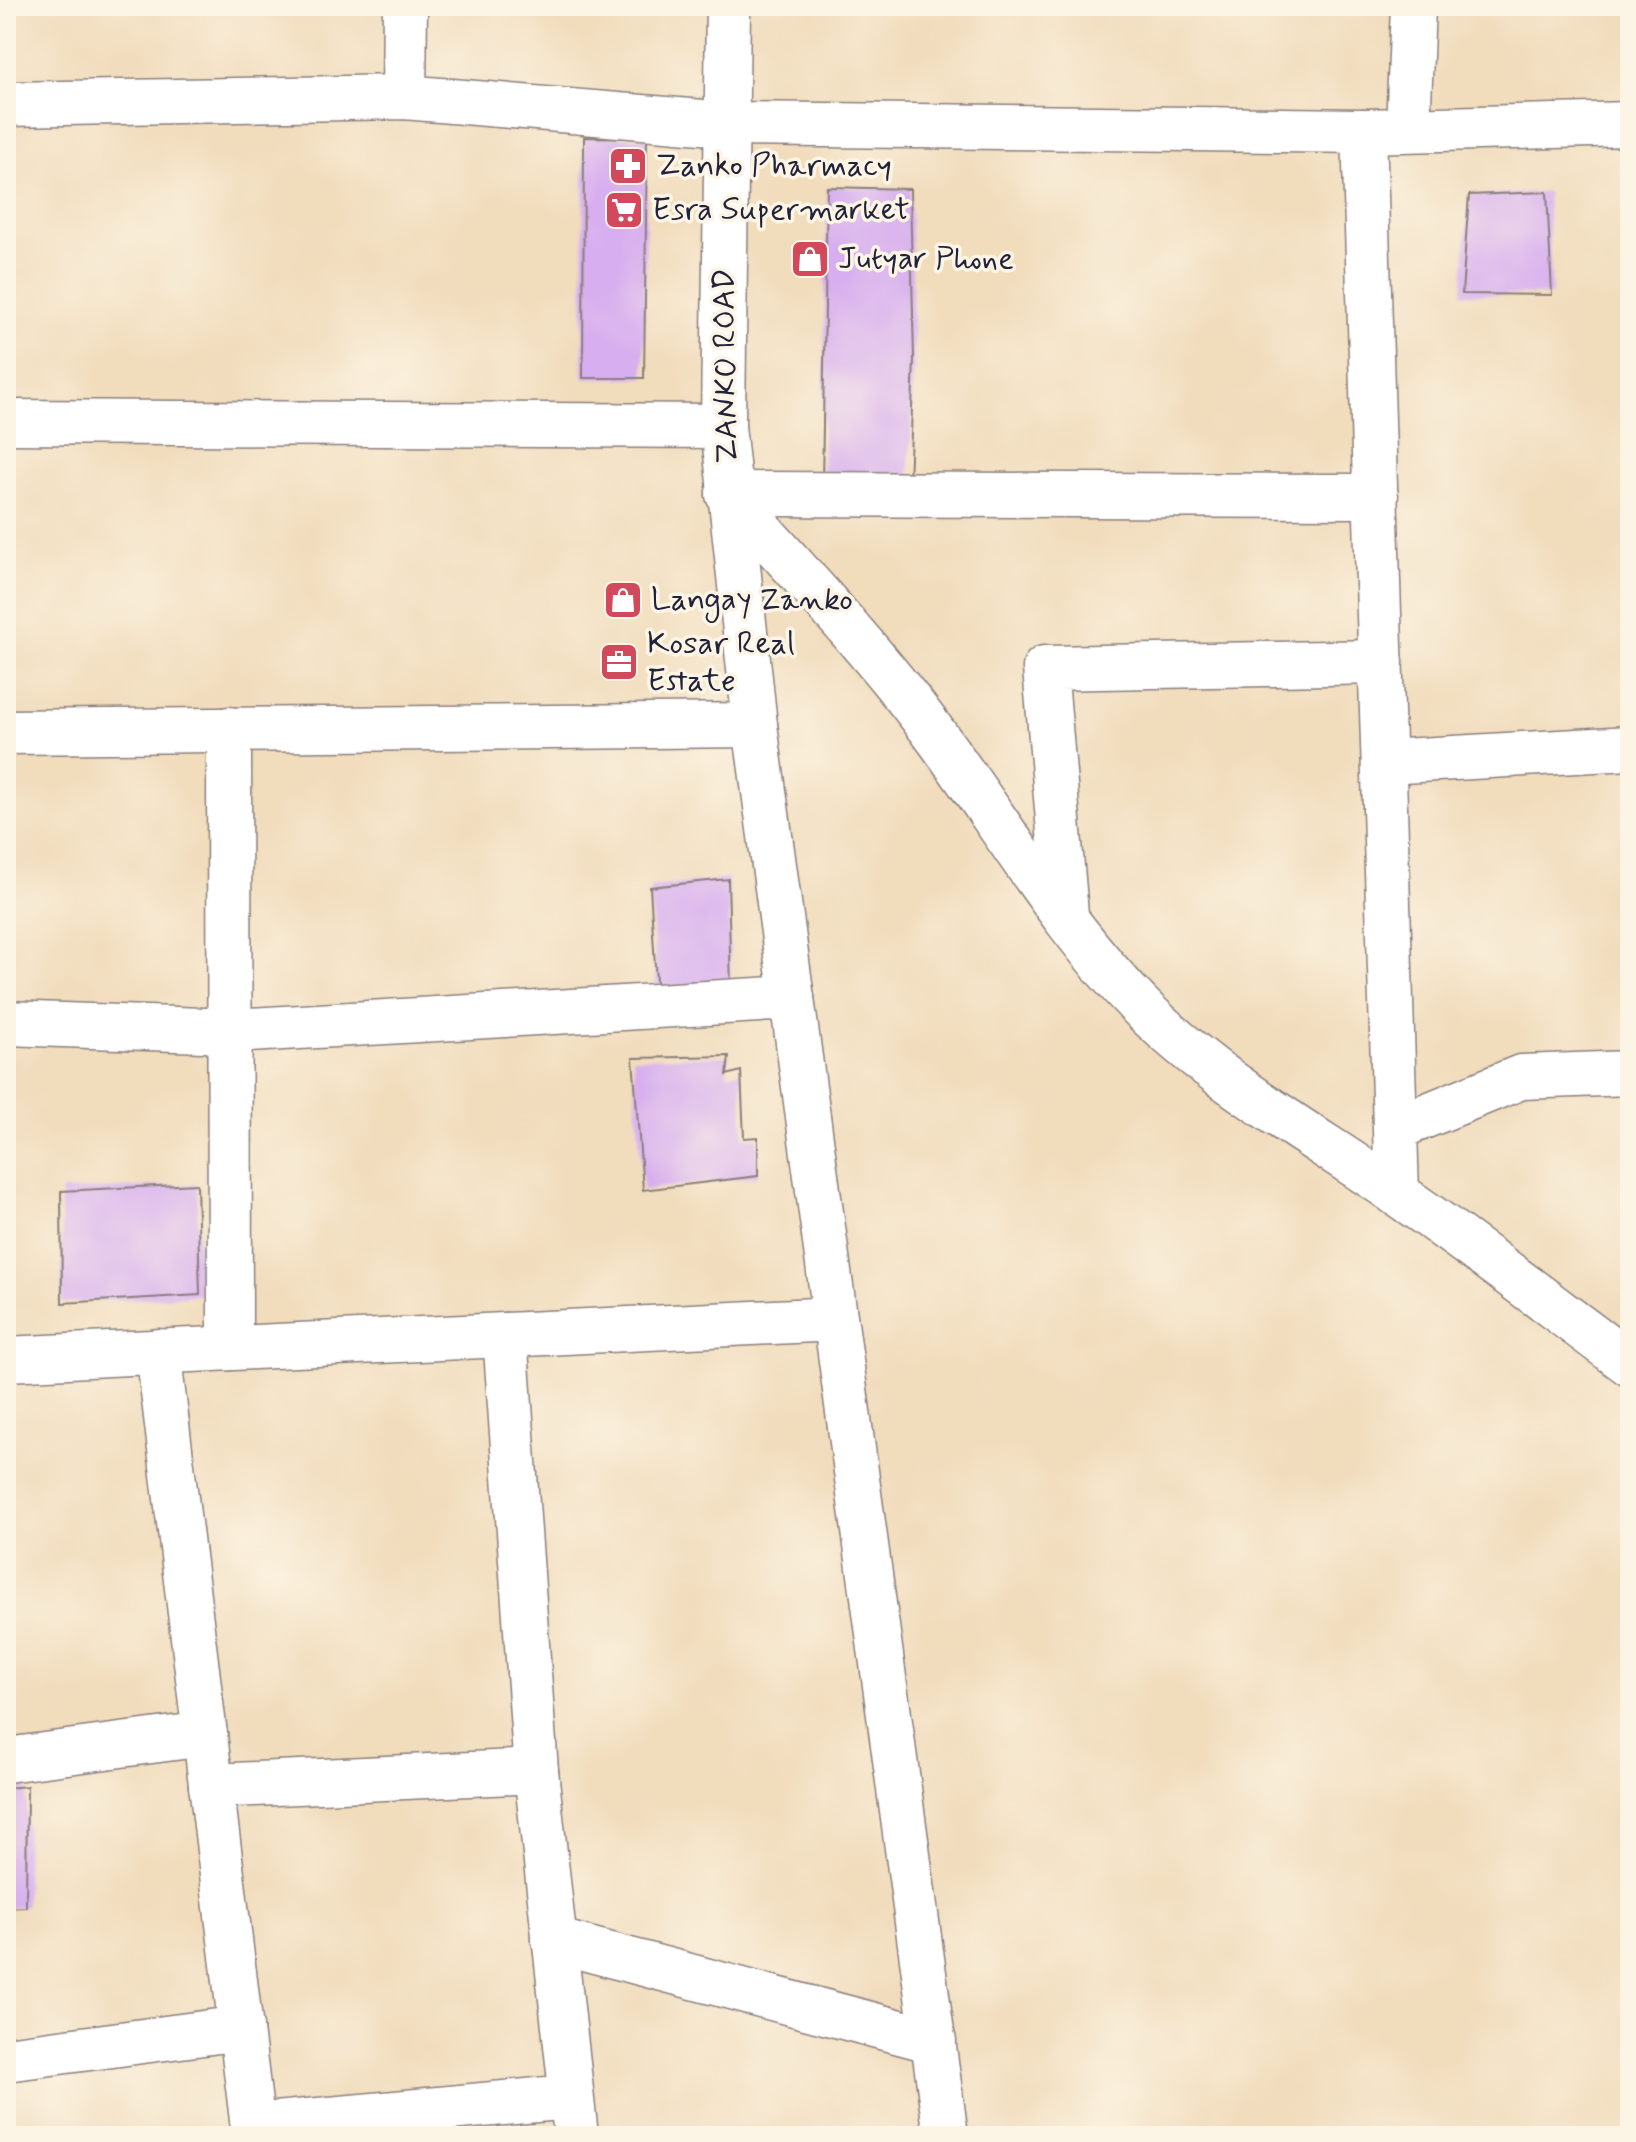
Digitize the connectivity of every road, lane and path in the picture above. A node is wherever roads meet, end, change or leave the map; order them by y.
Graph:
1 (405, 6) edge
2 (728, 6) edge
3 (1413, 6) edge
4 (404, 97) junction
5 (6, 104) edge
6 (726, 124) junction
7 (1630, 124) edge
8 (1408, 129) junction
9 (1364, 131) junction
10 (6, 422) edge
11 (723, 426) junction
12 (728, 494) junction
13 (1376, 496) junction
14 (1381, 662) junction
15 (755, 725) junction
16 (229, 729) junction
17 (6, 732) edge
18 (1630, 748) edge
19 (1384, 762) junction
20 (1066, 917) junction
21 (792, 998) junction
22 (6, 1023) edge
23 (232, 1031) junction
24 (1630, 1073) edge
25 (1396, 1128) junction
26 (1397, 1194) junction
27 (835, 1319) junction
28 (505, 1335) junction
29 (230, 1348) junction
30 (158, 1351) junction
31 (6, 1359) edge
32 (1630, 1364) edge
33 (205, 1734) junction
34 (6, 1760) edge
35 (536, 1771) junction
36 (211, 1786) junction
37 (554, 1940) junction
38 (241, 2028) junction
39 (934, 2041) junction
40 (6, 2059) edge
41 (573, 2117) edge
42 (253, 2131) edge
43 (946, 2136) edge

1 - 4 street
2 - 6 street, ZANKO ROAD
3 - 8 street
4 - 5 street
4 - 6 street
6 - 9 street
6 - 11 street, ZANKO ROAD
7 - 8 street
8 - 9 street
9 - 13 street
10 - 11 street
11 - 12 street, ZANKO ROAD
12 - 13 street
12 - 15 street, ZANKO ROAD
12 - 20 street
13 - 14 street
14 - 19 street
14 - 20 street
15 - 16 street
15 - 21 street, ZANKO ROAD
16 - 17 street
16 - 23 street
18 - 19 street
19 - 25 street
20 - 26 street
21 - 23 street
21 - 27 street, ZANKO ROAD
22 - 23 street
23 - 29 street
24 - 25 street
25 - 26 street
26 - 32 street
27 - 28 street
27 - 39 street, ZANKO ROAD
28 - 29 street
28 - 35 street
29 - 30 street
30 - 31 street
30 - 33 street
33 - 34 street
33 - 36 street
35 - 36 street
35 - 37 street
36 - 38 street
37 - 39 street
37 - 41 street
38 - 40 street
38 - 42 street
39 - 43 street, ZANKO ROAD
41 - 42 street

